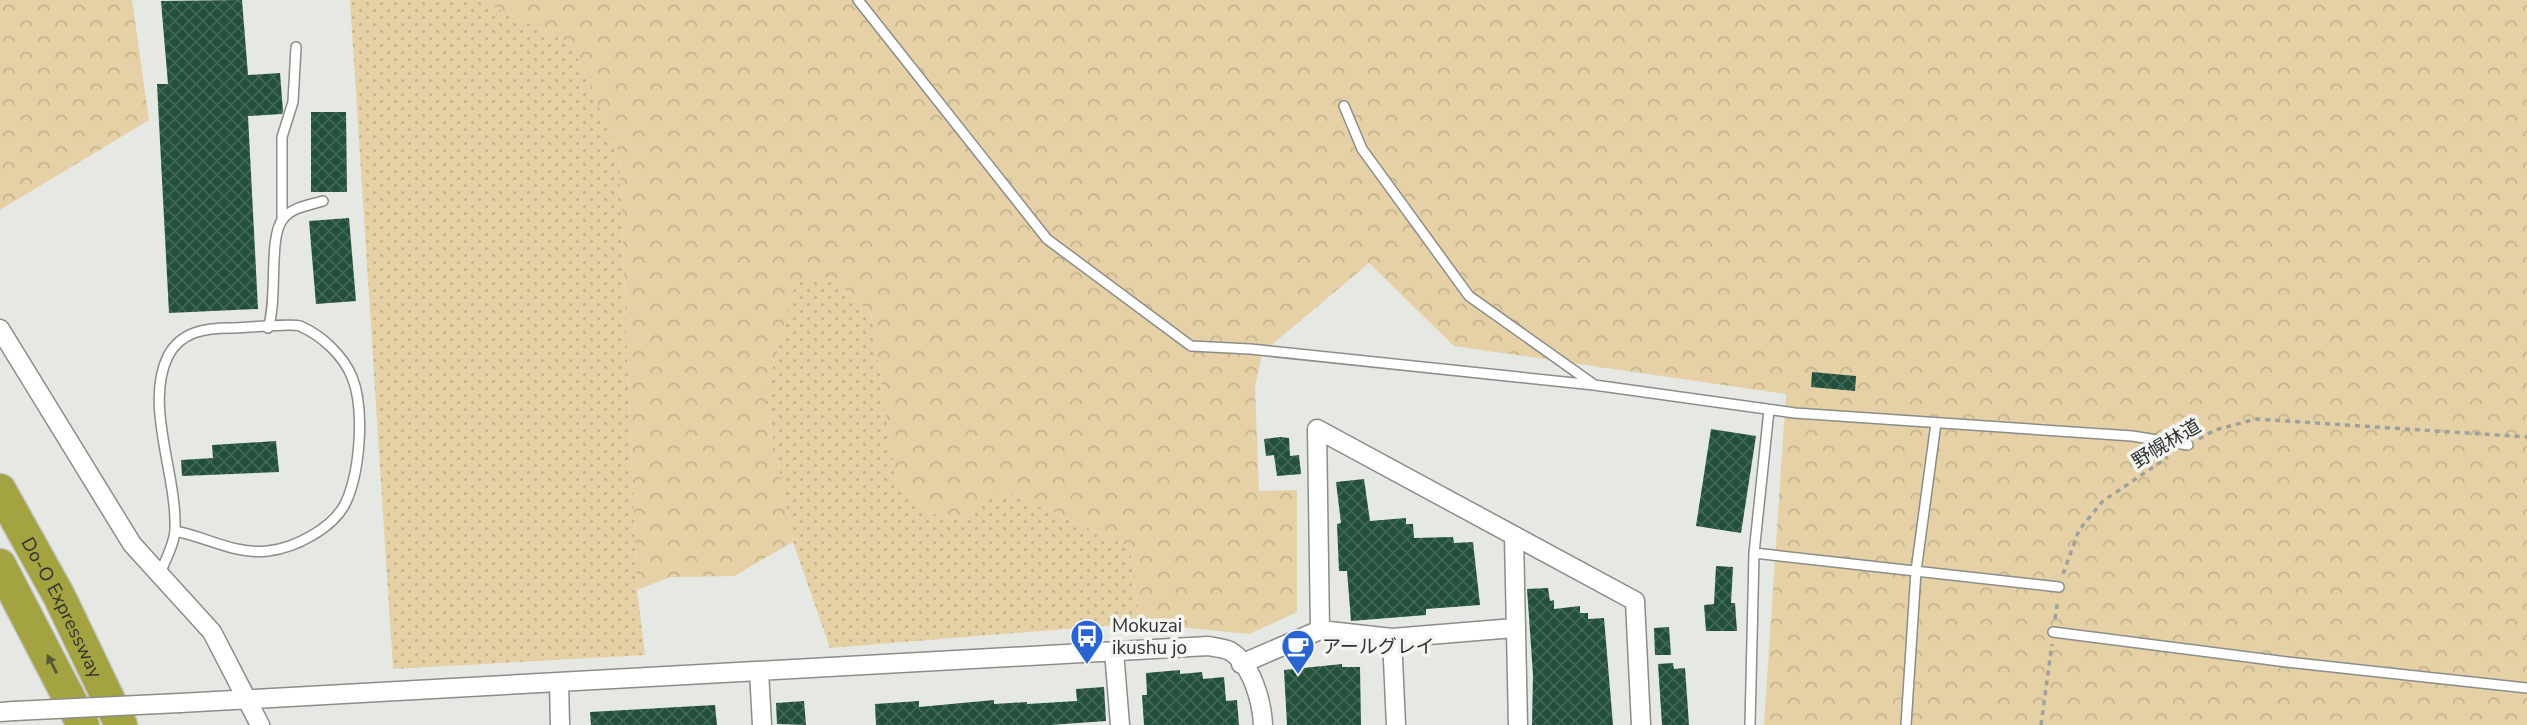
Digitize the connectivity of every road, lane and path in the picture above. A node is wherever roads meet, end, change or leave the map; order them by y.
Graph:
1 (858, 0) edge
2 (296, 47) dead end
3 (1344, 106) dead end
4 (323, 201) dead end
5 (282, 219) junction
6 (268, 328) junction
7 (0, 329) edge
8 (1594, 385) junction
9 (1769, 410) junction
10 (1936, 423) junction
11 (2527, 437) edge
12 (2188, 445) junction
13 (0, 490) edge
14 (175, 531) junction
15 (1514, 536) junction
16 (1754, 553) junction
17 (0, 565) edge
18 (1916, 571) junction
19 (160, 574) junction
20 (2059, 587) junction
21 (1514, 628) junction
22 (1320, 630) junction
23 (2053, 632) junction
24 (1392, 638) junction
25 (1115, 651) junction
26 (1241, 664) junction
27 (759, 671) junction
28 (559, 682) junction
29 (2527, 688) edge
30 (250, 699) junction
31 (7, 712) edge
32 (83, 725) edge
33 (121, 725) edge
34 (260, 725) edge
35 (561, 725) edge
36 (762, 725) edge
37 (1120, 725) edge
38 (1264, 725) edge
39 (1396, 725) edge
40 (1518, 725) edge
41 (1641, 725) edge
42 (1750, 725) edge
43 (1906, 725) edge
44 (2041, 725) edge

1 - 8 lane
2 - 5 lane
3 - 8 lane
4 - 5 lane
5 - 6 lane
6 - 14 lane
6 - 14 lane
7 - 19 street
8 - 9 lane
9 - 10 lane
9 - 16 lane
10 - 12 lane
10 - 18 lane
11 - 12 path, 野幌林道
12 - 20 path, 野幌林道
13 - 33 highway, Do-O Expressway
14 - 19 lane
15 - 21 street
15 - 22 street
15 - 41 street
16 - 18 lane
16 - 42 lane
32 -> 17 highway, Do-O Expressway
18 - 20 lane
18 - 43 lane
19 - 30 street
20 - 23 path, 野幌林道
21 - 24 street
21 - 40 street
22 - 24 street
22 - 26 street
23 - 29 lane
23 - 44 path, 野幌林道
24 - 39 street
25 - 26 street
25 - 27 street
25 - 37 street
26 - 38 street
27 - 28 street
27 - 36 street
28 - 30 street
28 - 35 street
30 - 31 street, bridge
30 - 34 street

